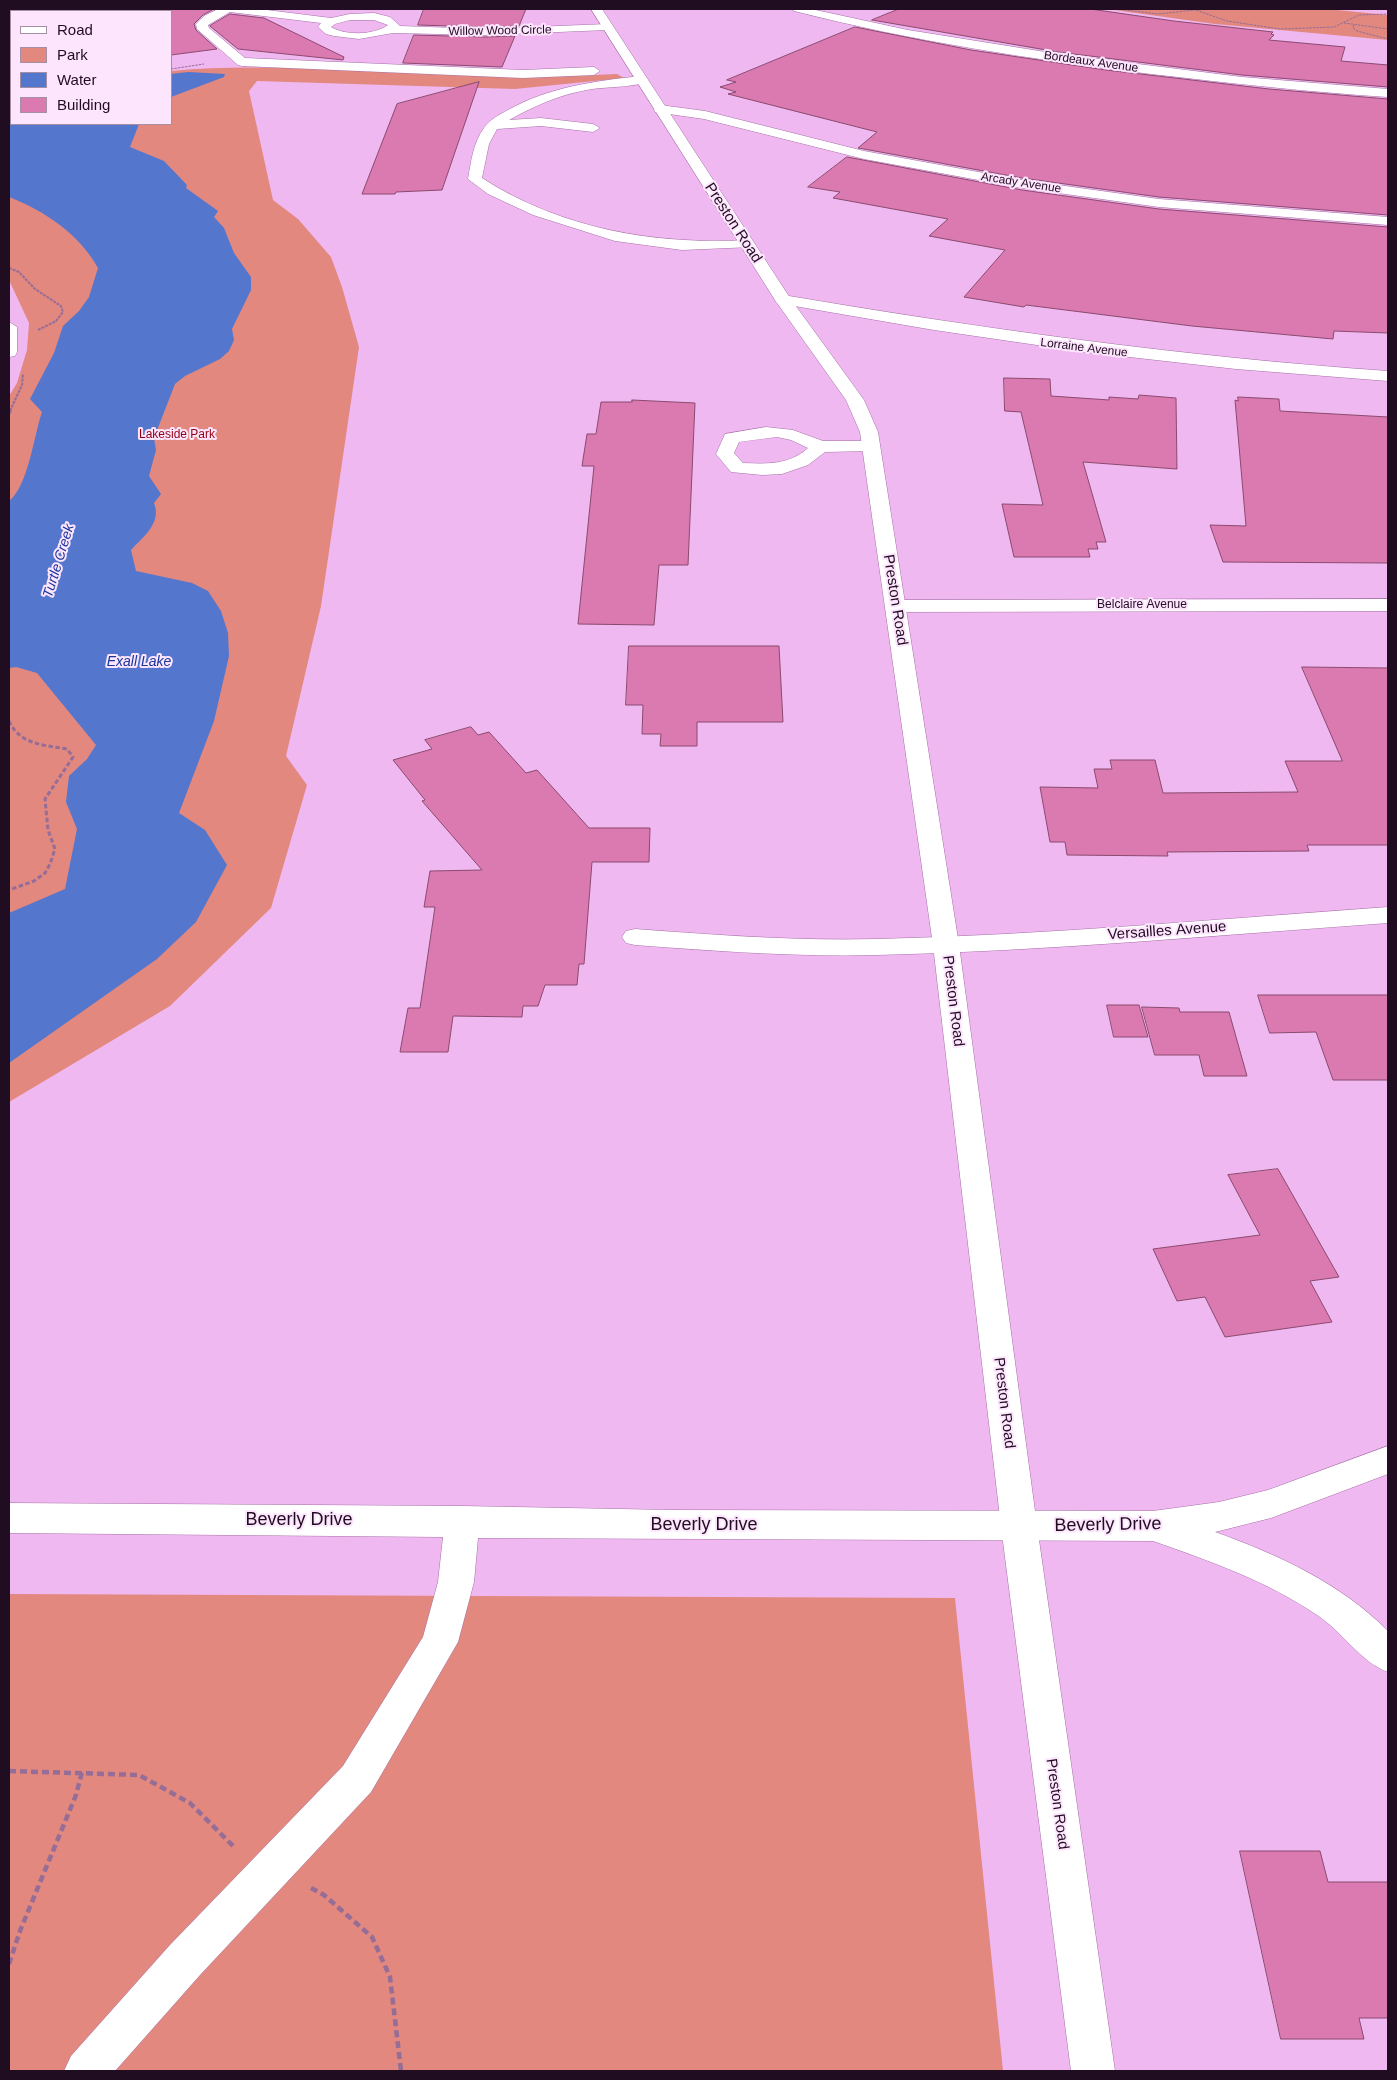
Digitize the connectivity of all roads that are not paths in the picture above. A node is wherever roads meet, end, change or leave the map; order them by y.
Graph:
1 (226, 9) edge
2 (234, 9) edge
3 (798, 9) edge
4 (602, 18) edge
5 (331, 21) junction
6 (392, 29) junction
7 (624, 72) junction
8 (1388, 93) edge
9 (660, 109) junction
10 (493, 126) junction
11 (593, 128) dead end
12 (1388, 221) edge
13 (747, 244) junction
14 (783, 300) junction
15 (9, 327) edge
16 (9, 352) edge
17 (1388, 376) edge
18 (871, 446) junction
19 (820, 447) dead end
20 (1388, 605) edge
21 (896, 606) junction
22 (1388, 916) edge
23 (636, 937) dead end
24 (946, 945) junction
25 (1388, 1460) edge
26 (9, 1518) edge
27 (462, 1521) junction
28 (1019, 1526) junction
29 (1153, 1526) junction
30 (1388, 1656) edge
31 (86, 2071) edge
32 (1093, 2071) edge

1 - 7 street
2 - 5 street
3 - 8 street, Bordeaux Avenue
4 - 6 street, Willow Wood Circle
4 - 7 street, Preston Road
5 - 6 street
5 - 6 street, Willow Wood Circle
7 - 9 street, Preston Road
7 - 10 street
9 - 12 street, Arcady Avenue
9 - 13 street, Preston Road
10 - 11 street
10 - 13 street
13 - 14 street, Preston Road
14 - 17 street, Lorraine Avenue
14 - 18 street, Preston Road
15 - 16 street
18 - 19 street
18 - 21 street, Preston Road
20 - 21 street, Belclaire Avenue
21 - 24 street, Preston Road
22 - 24 street, Versailles Avenue
23 - 24 street, Versailles Avenue
24 - 28 street, Preston Road
25 - 29 street, Beverly Drive
26 - 27 street, Beverly Drive
27 - 28 street, Beverly Drive
27 - 31 street
28 - 29 street, Beverly Drive
28 - 32 street, Preston Road
29 - 30 street

